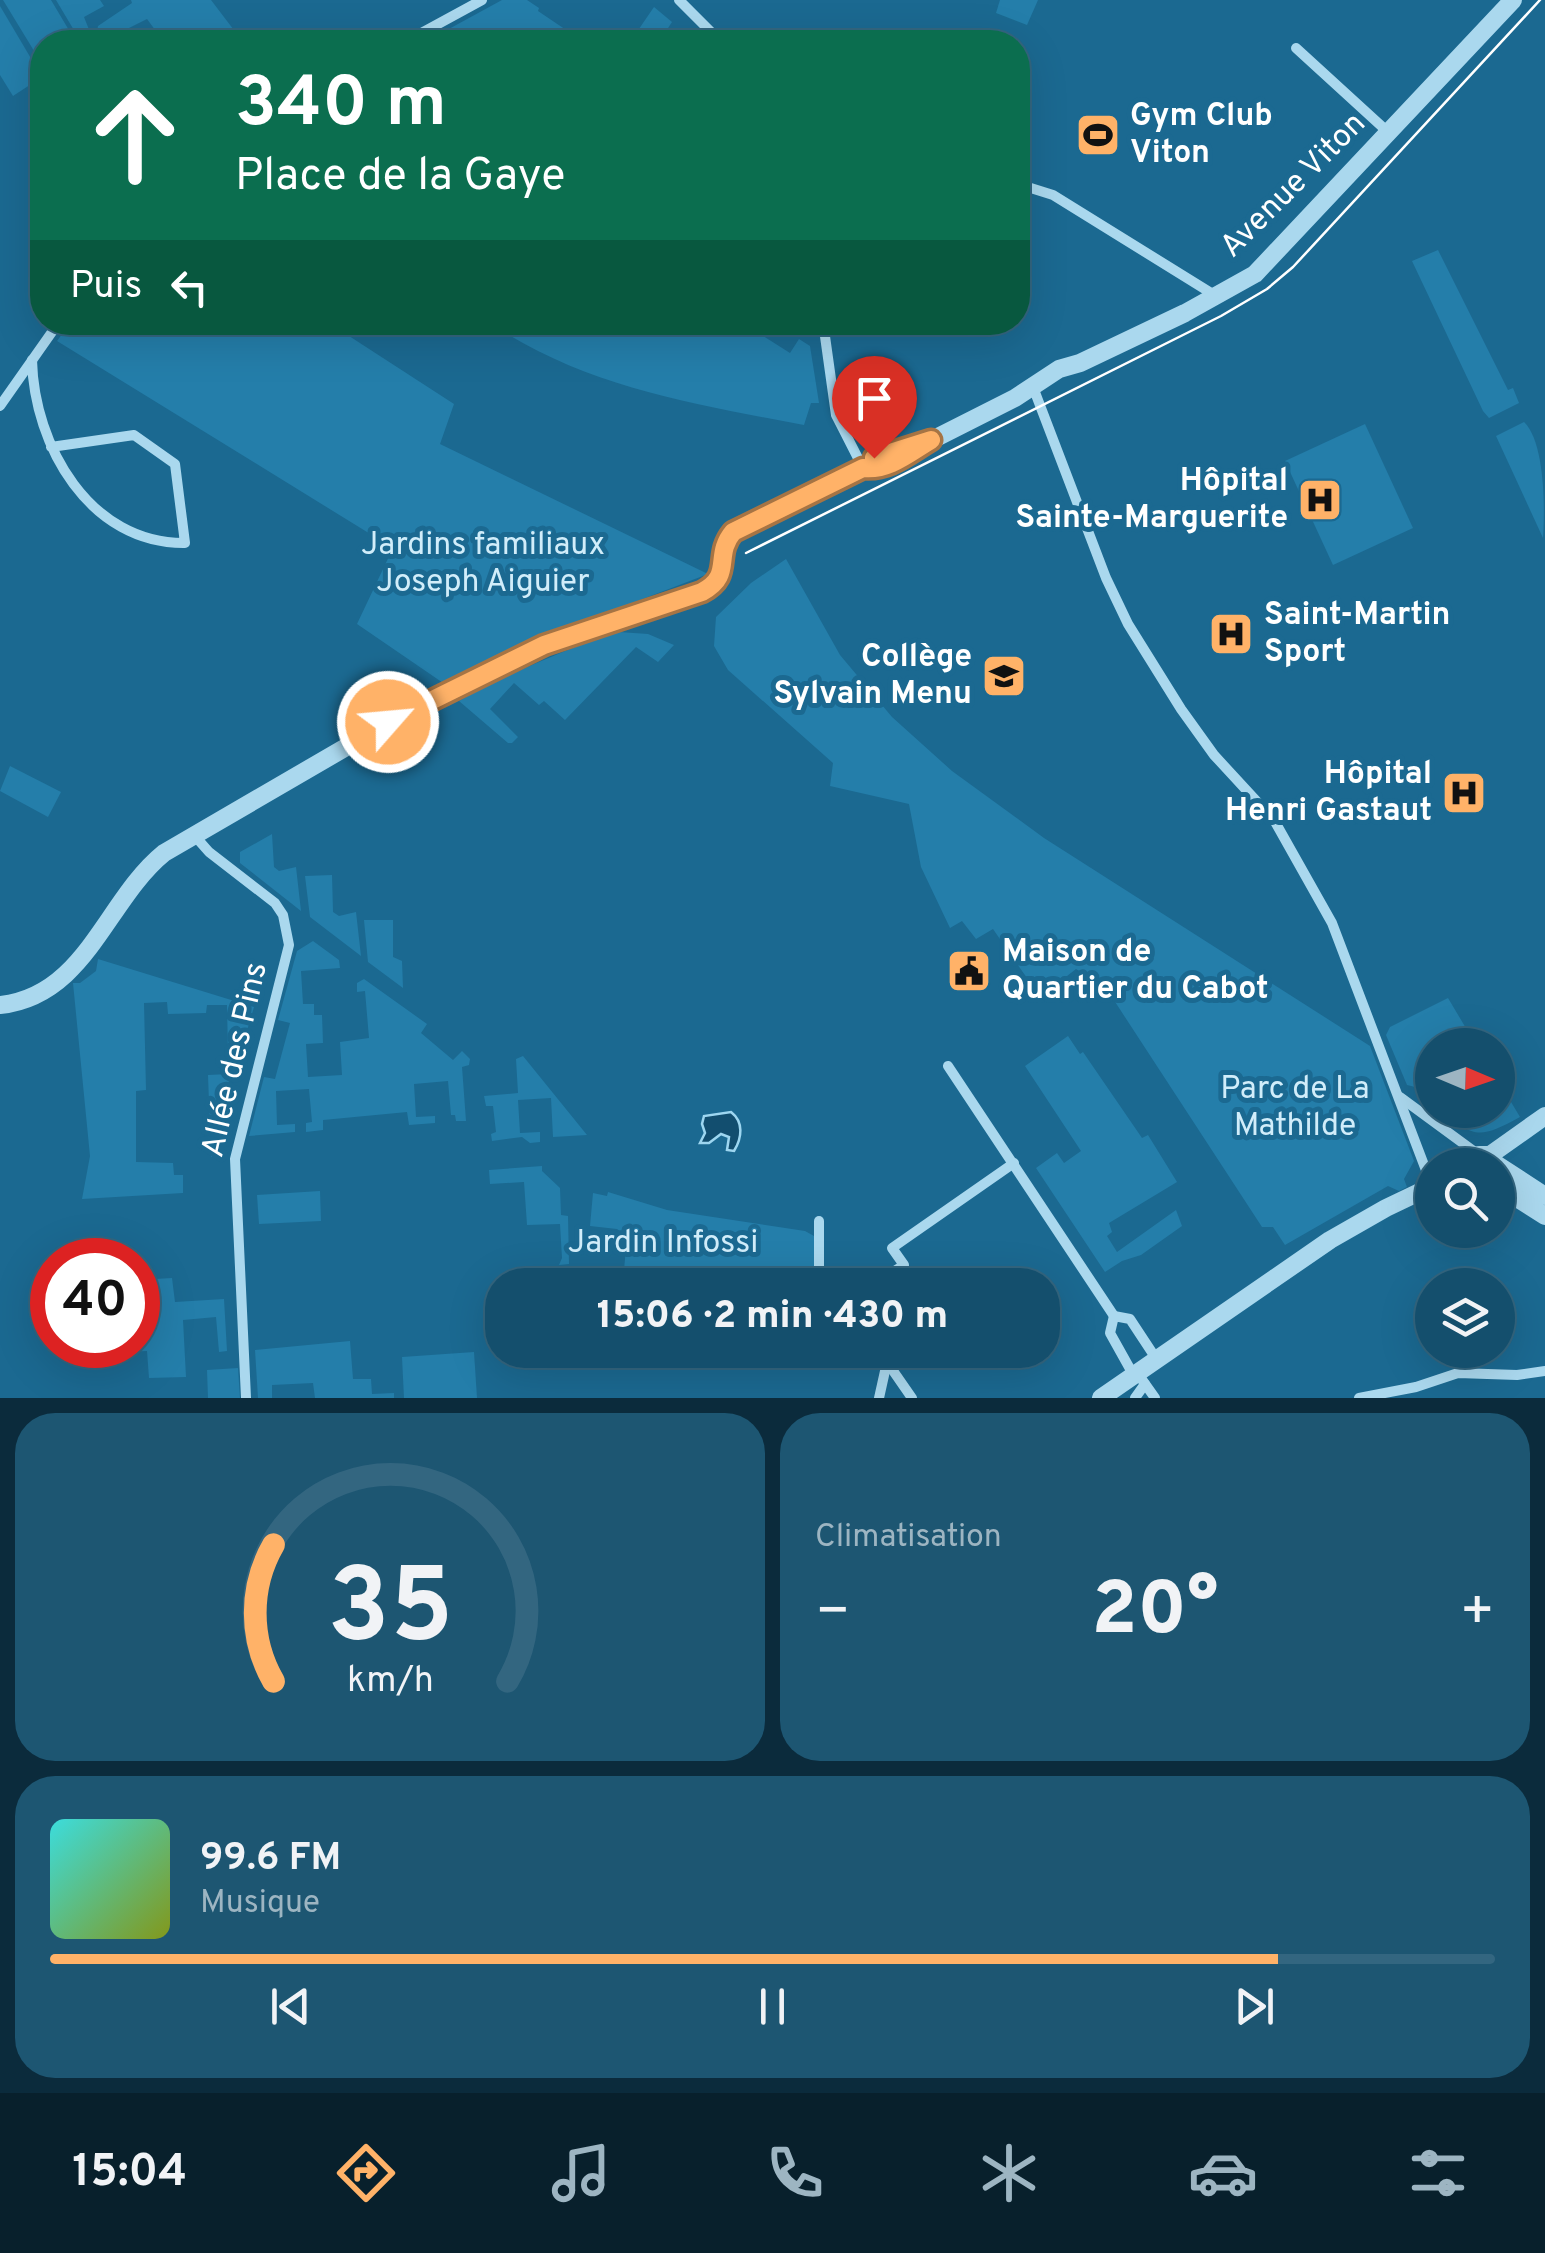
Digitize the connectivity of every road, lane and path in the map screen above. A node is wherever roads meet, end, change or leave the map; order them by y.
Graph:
1 (482, 0) edge
2 (679, 0) edge
3 (1513, 0) edge
4 (427, 30) edge
5 (709, 30) edge
6 (1296, 48) dead end
7 (1390, 134) junction
8 (1030, 188) edge
9 (1217, 297) junction
10 (50, 335) edge
11 (825, 335) edge
12 (32, 360) junction
13 (1033, 387) junction
14 (0, 406) edge
15 (51, 447) junction
16 (863, 468) junction
17 (194, 835) junction
18 (0, 1002) edge
19 (948, 1066) dead end
20 (1399, 1097) junction
21 (1545, 1116) edge
22 (1418, 1148) edge
23 (1469, 1148) edge
24 (1504, 1148) edge
25 (1014, 1163) junction
26 (1515, 1178) edge
27 (1415, 1194) edge
28 (1545, 1196) edge
29 (1515, 1197) edge
30 (1545, 1216) edge
31 (819, 1222) dead end
32 (820, 1268) edge
33 (899, 1268) edge
34 (1114, 1316) junction
35 (1157, 1360) junction
36 (886, 1368) edge
37 (891, 1368) edge
38 (1545, 1371) edge
39 (1139, 1378) junction
40 (246, 1398) edge
41 (879, 1398) edge
42 (912, 1398) edge
43 (1101, 1398) edge
44 (1135, 1398) edge
45 (1156, 1398) edge
46 (1360, 1398) edge

1 - 4 street
2 - 5 street
3 - 7 street, Avenue Viton
6 - 7 street
7 - 9 street, Avenue Viton
8 - 9 street
9 - 13 street, Avenue Viton
10 - 12 street
11 - 16 street
12 - 14 street
12 - 15 street
13 - 16 street, Avenue Viton
13 - 20 street
15 - 15 street
16 - 17 street, Avenue Viton
17 - 18 street, Avenue Viton
17 - 40 street, Allée des Pins
19 - 25 street
20 - 22 street
20 - 23 street
21 - 24 street
25 - 33 street
25 - 34 street
26 - 28 street
27 - 35 street
29 - 30 street
31 - 32 street
34 - 35 street
34 - 39 street
35 - 39 street
36 - 41 street
37 - 42 street
38 - 46 street
39 - 43 street
39 - 44 street
39 - 45 street

